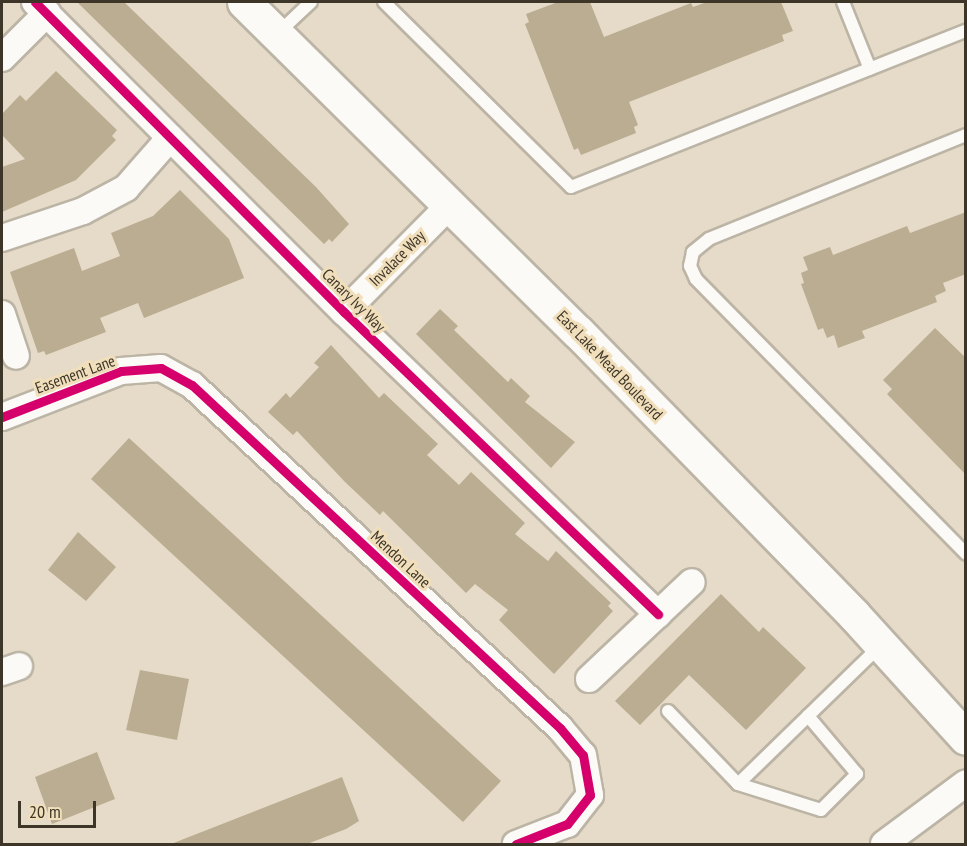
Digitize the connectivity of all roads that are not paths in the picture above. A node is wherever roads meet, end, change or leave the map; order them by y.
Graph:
1 (244, 2) edge
2 (311, 2) edge
3 (384, 2) edge
4 (843, 2) edge
5 (41, 7) edge
6 (966, 31) edge
7 (277, 33) junction
8 (2, 58) edge
9 (870, 69) junction
10 (966, 135) edge
11 (170, 138) junction
12 (450, 205) junction
13 (2, 238) edge
14 (344, 312) junction
15 (2, 314) edge
16 (16, 356) dead end
17 (161, 369) joint
18 (2, 417) edge
19 (966, 554) edge
20 (693, 582) dead end
21 (658, 614) junction
22 (881, 645) junction
23 (589, 679) dead end
24 (668, 711) dead end
25 (808, 716) junction
26 (966, 738) edge
27 (966, 783) edge
28 (738, 784) junction
29 (516, 844) edge
30 (884, 844) edge

1 - 7 main road, East Lake Mead Boulevard
2 - 7 lane
3 - 9 lane
4 - 9 lane
5 - 8 street
5 - 11 street, Canary Ivy Way
6 - 9 lane
7 - 12 main road, East Lake Mead Boulevard
10 - 19 lane
11 - 13 street
11 - 14 street, Canary Ivy Way
12 - 14 street, Invalace Way
12 - 22 main road, East Lake Mead Boulevard
14 - 21 street, Canary Ivy Way
15 - 16 street
17 - 18 street, Easement Lane
17 - 29 street, Mendon Lane
20 - 21 street
21 - 23 street
22 - 25 lane
22 - 26 main road, East Lake Mead Boulevard
24 - 28 lane
25 - 28 lane
25 - 28 lane
27 - 30 street

